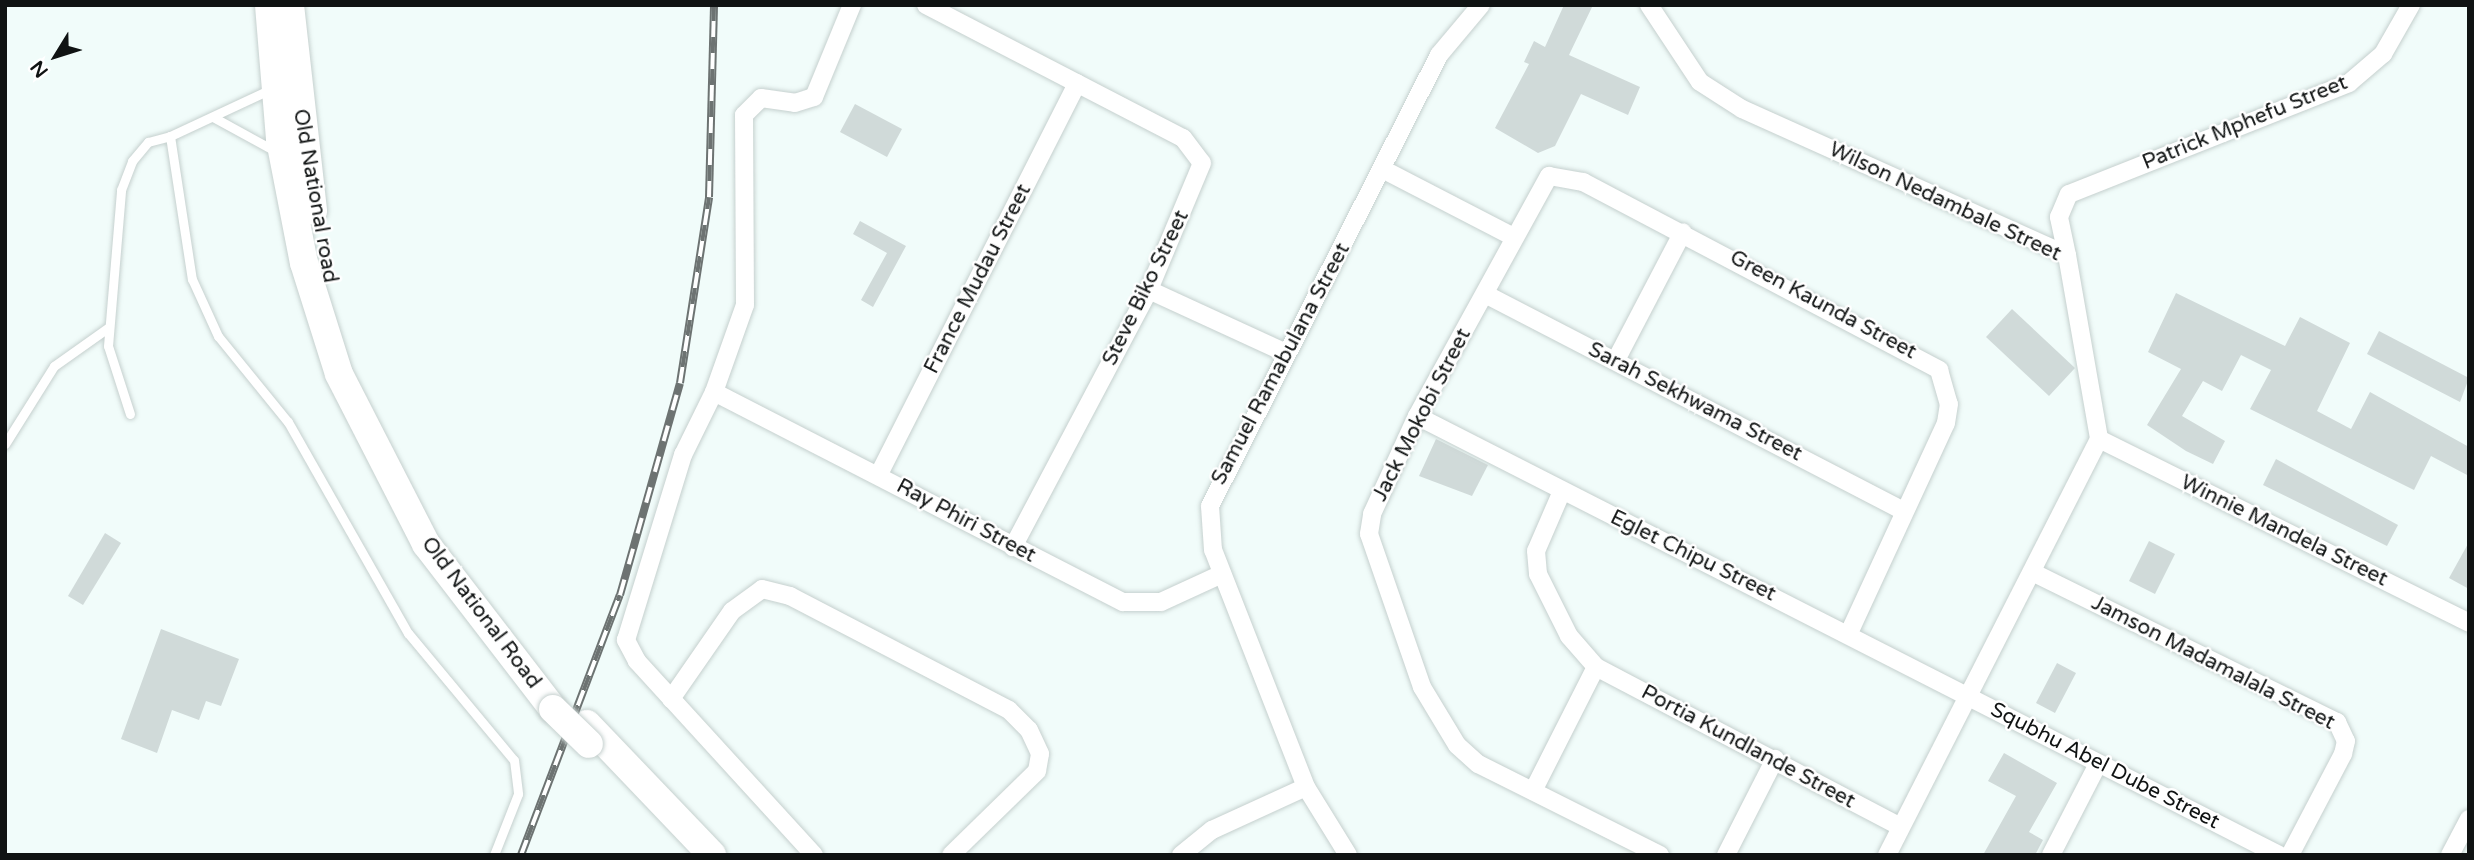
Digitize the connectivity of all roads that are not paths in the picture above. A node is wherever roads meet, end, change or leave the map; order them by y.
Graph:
1 (269, 5) edge
2 (290, 5) edge
3 (852, 5) edge
4 (926, 5) edge
5 (1481, 5) edge
6 (1649, 5) edge
7 (2411, 5) edge
8 (285, 81) junction
9 (1077, 83) junction
10 (213, 117) junction
11 (170, 136) junction
12 (284, 159) junction
13 (1384, 170) junction
14 (1683, 232) junction
15 (1511, 236) junction
16 (2067, 255) junction
17 (1149, 290) junction
18 (1485, 295) junction
19 (109, 318) junction
20 (1283, 352) junction
21 (1616, 360) junction
22 (714, 392) junction
23 (130, 414) dead end
24 (1417, 416) junction
25 (2099, 439) junction
26 (5, 444) edge
27 (879, 474) junction
28 (1562, 491) junction
29 (1904, 511) junction
30 (1013, 547) junction
31 (2034, 573) junction
32 (1222, 574) junction
33 (2469, 623) edge
34 (1849, 633) junction
35 (1596, 667) junction
36 (1969, 695) junction
37 (671, 699) junction
38 (558, 704) junction
39 (588, 734) junction
40 (1775, 759) junction
41 (2097, 766) junction
42 (1306, 787) junction
43 (1533, 791) junction
44 (2469, 818) edge
45 (1901, 827) junction
46 (494, 855) edge
47 (690, 855) edge
48 (712, 855) edge
49 (814, 855) edge
50 (951, 855) edge
51 (1181, 855) edge
52 (1348, 855) edge
53 (1660, 855) edge
54 (1726, 855) edge
55 (1887, 855) edge
56 (2051, 855) edge
57 (2278, 855) edge
58 (2290, 855) edge
59 (2450, 855) edge

1 - 8 main road, Old National Road
2 - 8 main road, Old National road
3 - 22 street
4 - 9 street, Steve Biko Street
5 - 13 street, Samuel Ramabulana Street
6 - 16 street, Wilson Nedambale Street
7 - 16 street, Patrick Mphefu Street
8 - 10 lane
8 - 12 main road, Old National Road
8 - 38 main road, Old National road
9 - 17 street, Steve Biko Street
9 - 27 street, France Mudau Street
10 - 11 lane
10 - 12 lane
11 - 19 lane
11 - 46 lane
12 - 38 main road, Old National Road
13 - 15 street
13 - 20 street, Samuel Ramabulana Street
14 - 15 street, Green Kaunda Street
14 - 21 street
14 - 29 street, Green Kaunda Street
15 - 18 street, Jack Mokobi Street
16 - 25 street, Wilson Nedambale Street
17 - 20 street
17 - 30 street, Steve Biko Street
18 - 21 street, Sarah Sekhwama Street
18 - 24 street, Jack Mokobi Street
19 - 23 lane
19 - 26 lane
20 - 32 street, Samuel Ramabulana Street
21 - 29 street, Sarah Sekhwama Street
22 - 27 street, Ray Phiri Street
22 - 37 street
24 - 28 street, Eglet Chipu Street
24 - 43 street, Jack Mokobi Street
25 - 31 street
25 - 33 street, Winnie Mandela Street
27 - 30 street, Ray Phiri Street
28 - 34 street, Eglet Chipu Street
28 - 35 street
29 - 34 street, Green Kaunda Street
30 - 32 street, Ray Phiri Street
31 - 36 street
31 - 58 street, Jamson Madamalala Street
32 - 42 street, Samuel Ramabulana Street
34 - 36 street, Eglet Chipu Street
35 - 40 street, Portia Kundlande Street
35 - 43 street
36 - 41 street, Squbhu Abel Dube Street
36 - 45 street
37 - 49 street
37 - 50 street
38 - 39 main road, Old National Road, bridge
39 - 47 main road, Old National Road
39 - 48 main road, Old National Road
40 - 45 street, Portia Kundlande Street
40 - 54 street
41 - 56 street
41 - 57 street, Squbhu Abel Dube Street
42 - 51 street
42 - 52 street, Samuel Ramabulana Street
43 - 53 street, Jack Mokobi Street
44 - 59 street
45 - 55 street

